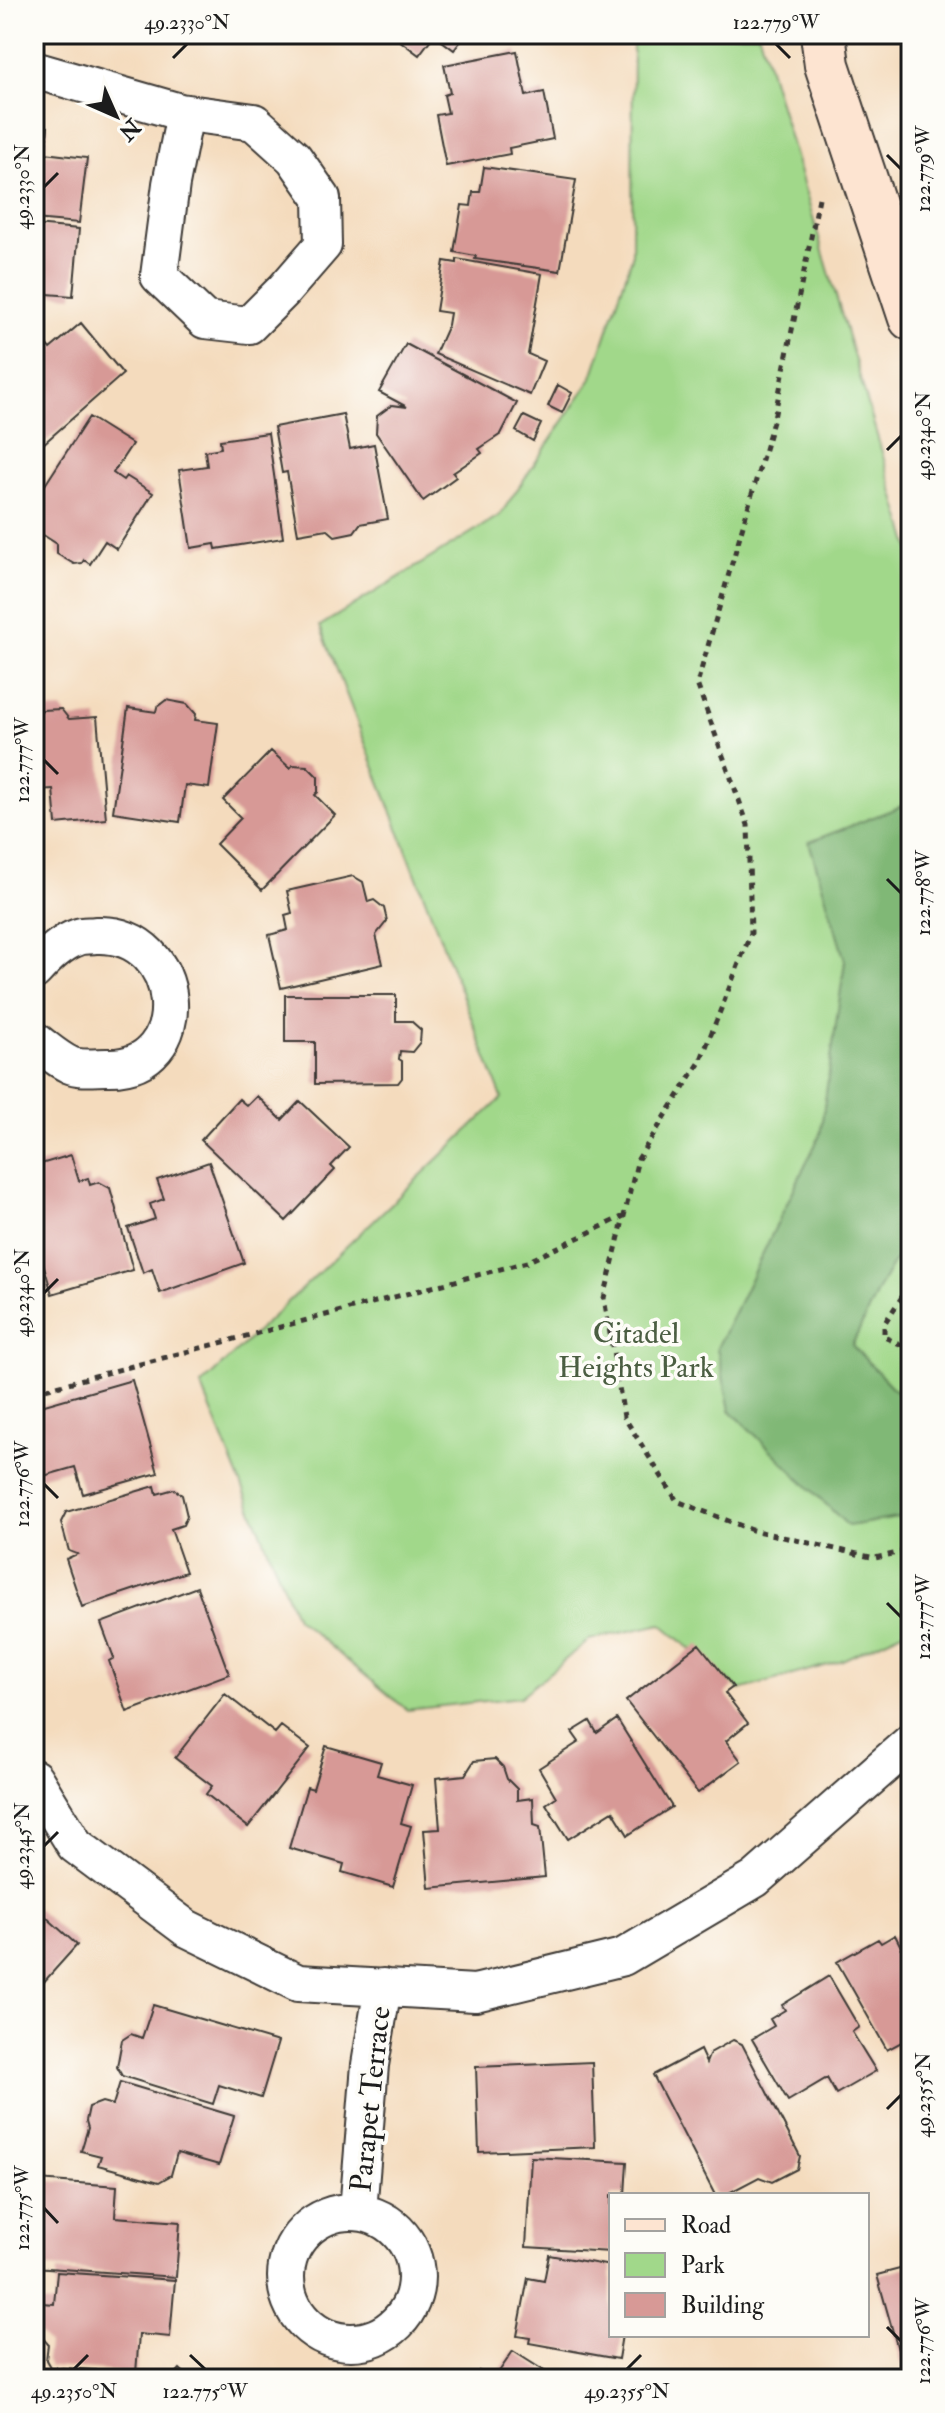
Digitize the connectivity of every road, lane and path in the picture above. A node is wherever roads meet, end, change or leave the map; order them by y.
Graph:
1 (823, 34) edge
2 (34, 70) edge
3 (180, 112) junction
4 (819, 198) dead end
5 (911, 318) edge
6 (34, 971) edge
7 (34, 1040) edge
8 (625, 1215) junction
9 (911, 1289) edge
10 (911, 1345) edge
11 (34, 1392) edge
12 (911, 1550) edge
13 (911, 1742) edge
14 (34, 1778) edge
15 (383, 1987) junction
16 (358, 2211) dead end

1 - 5 street
2 - 3 street
3 - 3 street
4 - 8 path
6 - 7 street
8 - 11 path
8 - 12 path
9 - 10 path
13 - 15 street
14 - 15 street
15 - 16 street, Parapet Terrace

